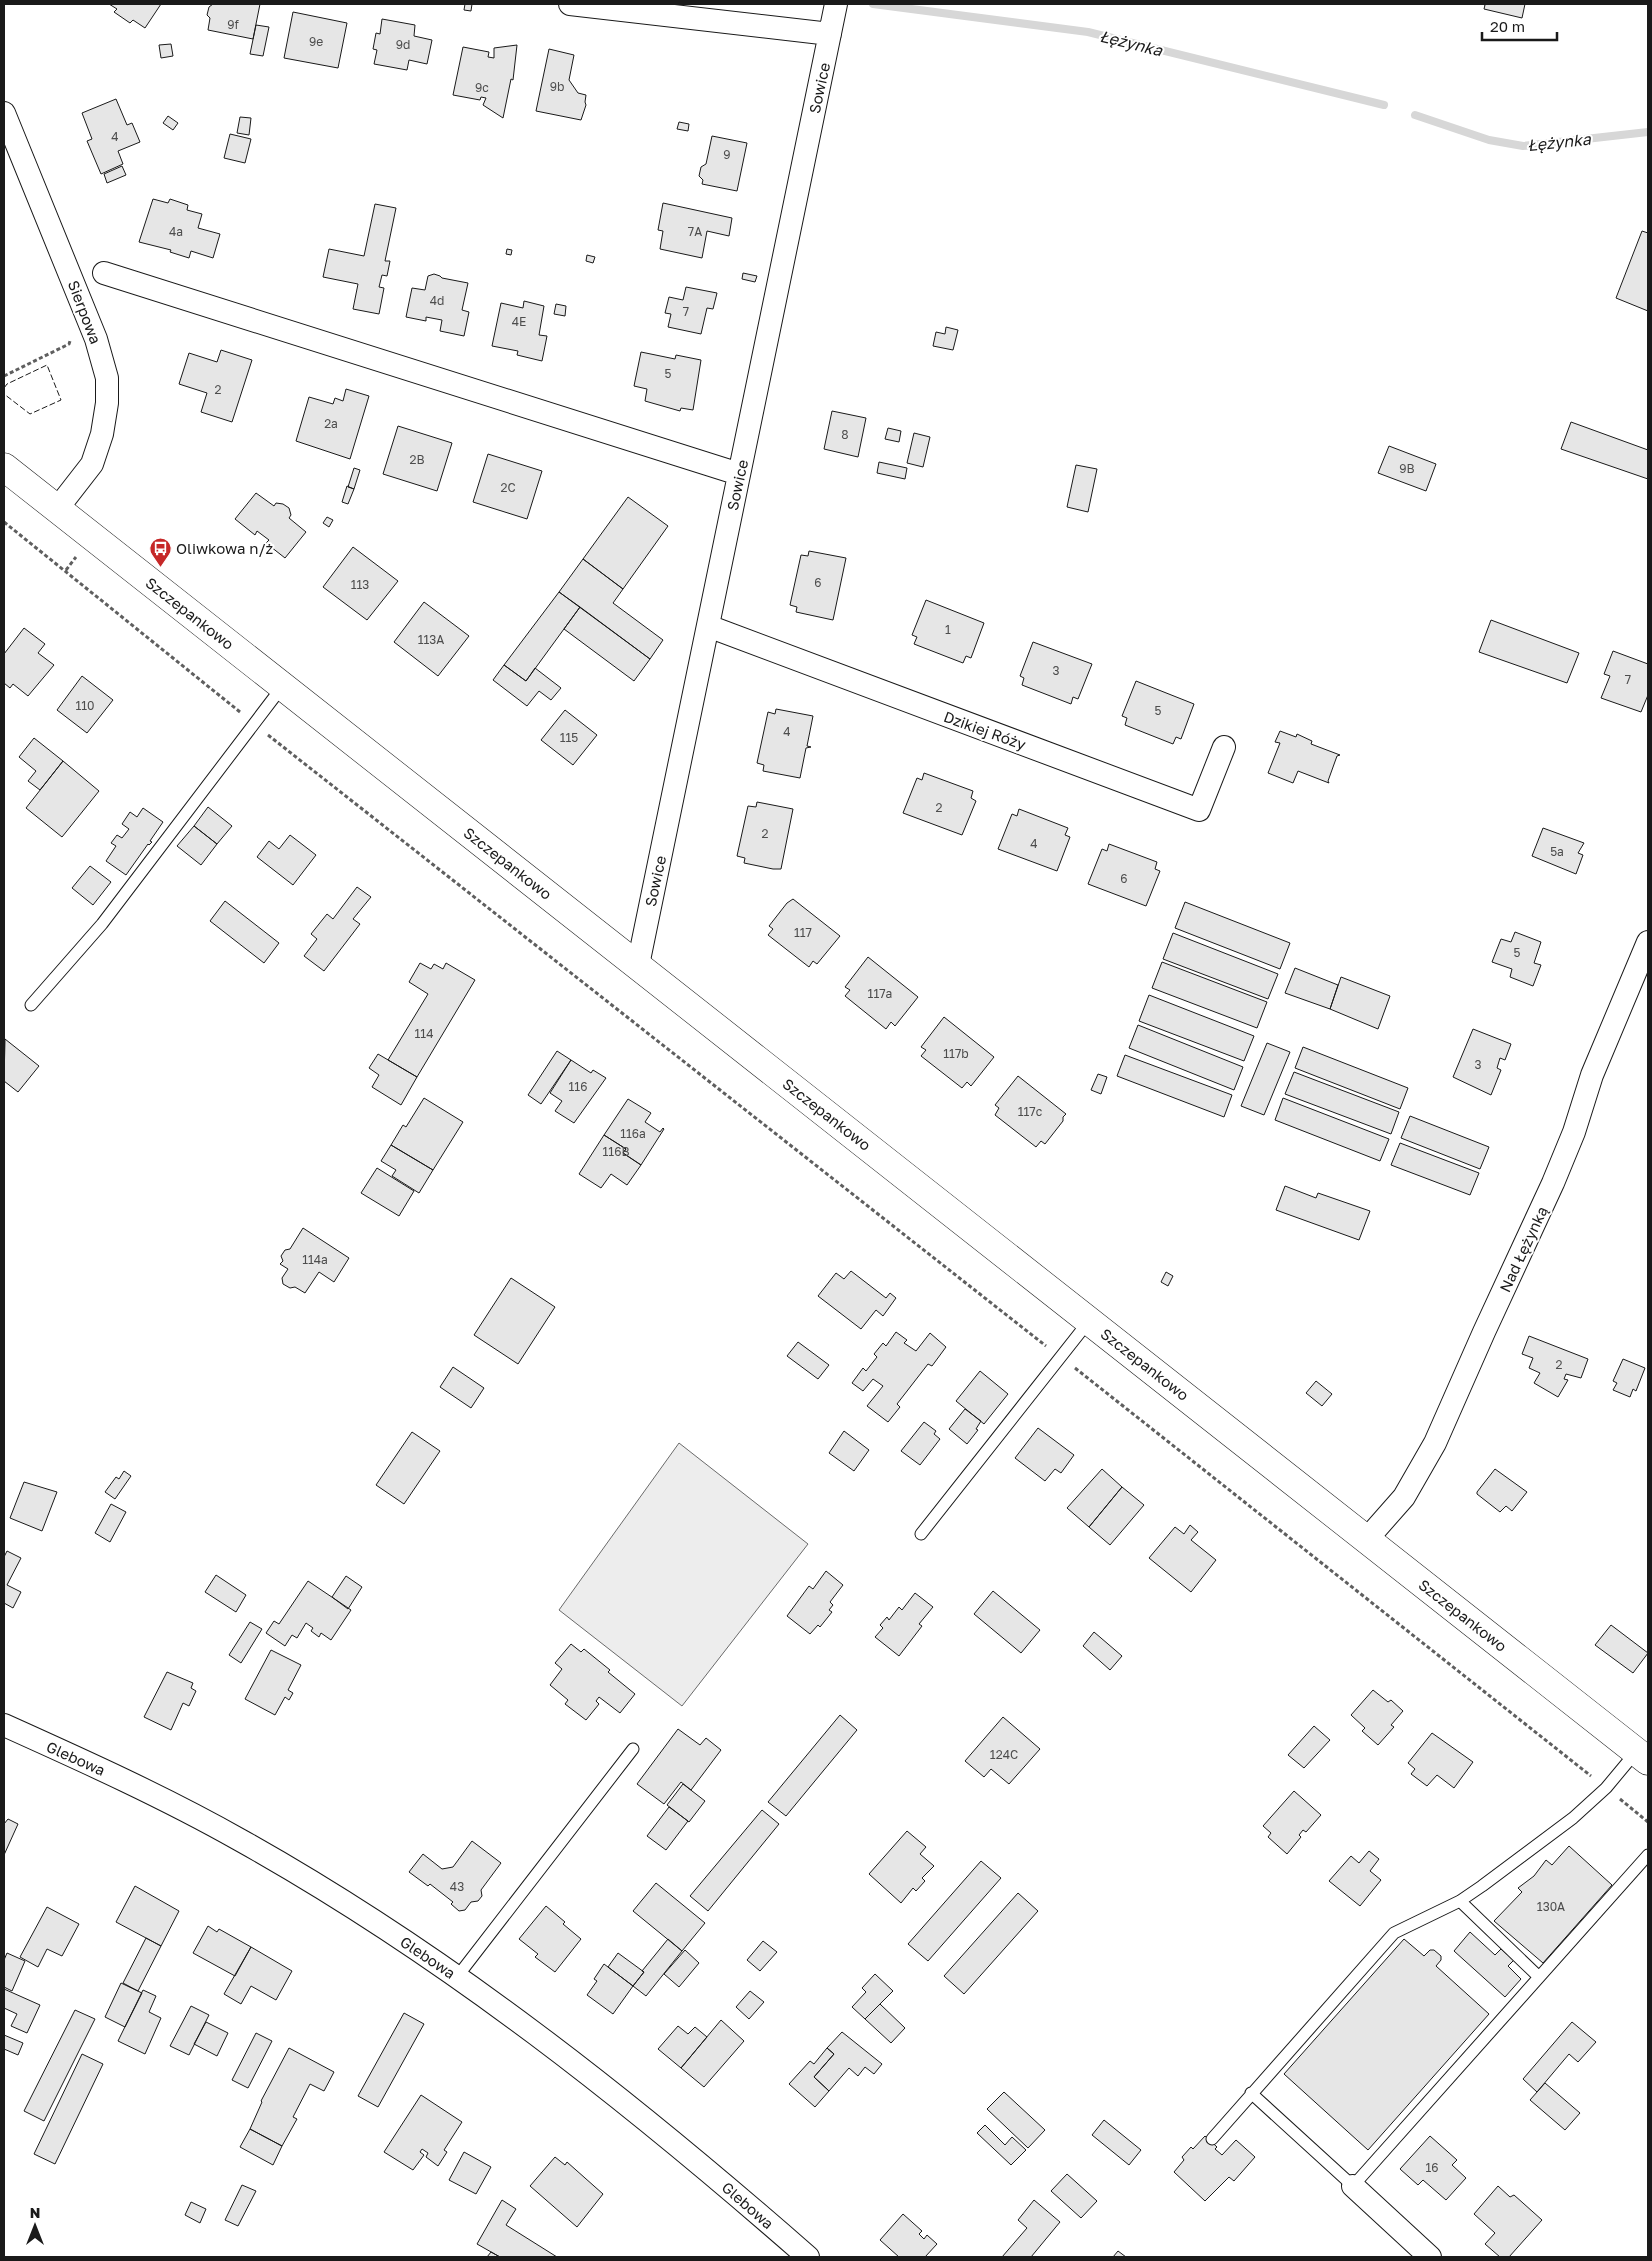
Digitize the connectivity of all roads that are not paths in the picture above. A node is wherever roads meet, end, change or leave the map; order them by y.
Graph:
1 (570, 4) edge
2 (836, 4) edge
3 (830, 34) junction
4 (4, 113) edge
5 (104, 273) dead end
6 (4, 467) edge
7 (739, 474) junction
8 (57, 510) junction
9 (708, 626) junction
10 (283, 686) junction
11 (1224, 747) dead end
12 (1648, 942) edge
13 (638, 965) junction
14 (31, 1005) dead end
15 (1090, 1320) junction
16 (921, 1534) dead end
17 (1367, 1540) junction
18 (4, 1725) edge
19 (632, 1749) dead end
20 (1642, 1757) edge
21 (1648, 1855) edge
22 (1460, 1901) junction
23 (457, 1977) junction
24 (1539, 1977) junction
25 (1251, 2093) junction
26 (1212, 2139) dead end
27 (1352, 2186) junction
28 (808, 2257) edge
29 (1430, 2257) edge

1 - 3 street
2 - 3 street, Sowice
3 - 7 street, Sowice
4 - 8 street, Sierpowa
5 - 7 street
6 - 8 street, Szczepankowo
7 - 9 street, Sowice
8 - 10 street, Szczepankowo
9 - 11 street, Dzikiej Róży
9 - 13 street, Sowice
10 - 13 street, Szczepankowo
10 - 14 lane
12 - 17 street, Nad Łężynką
13 - 15 street, Szczepankowo
15 - 16 lane
15 - 17 street, Szczepankowo
17 - 20 street, Szczepankowo
18 - 23 street, Glebowa
19 - 23 lane
20 - 22 lane
21 - 24 lane
22 - 24 lane
22 - 25 lane
23 - 28 street, Glebowa
24 - 27 lane
25 - 26 lane
25 - 27 lane
27 - 29 street

